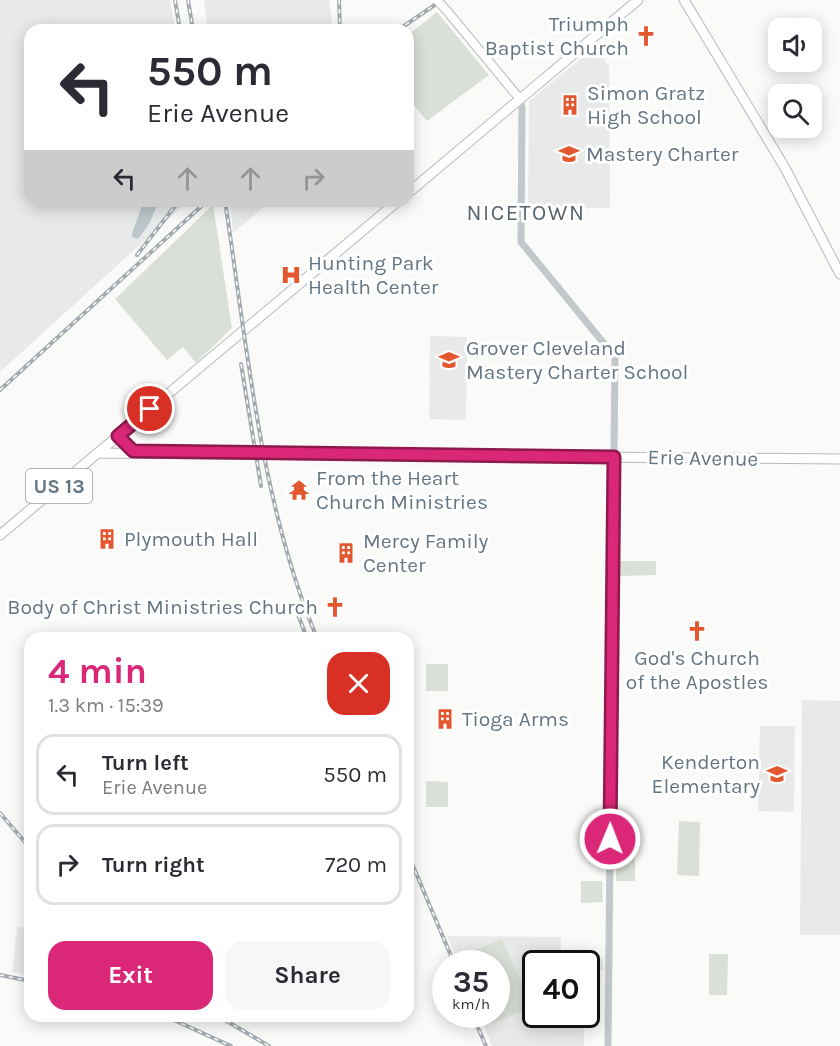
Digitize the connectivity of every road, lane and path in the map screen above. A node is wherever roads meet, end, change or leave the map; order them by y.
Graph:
1 (437, 0) edge
2 (638, 0) edge
3 (684, 0) edge
4 (519, 98) junction
5 (414, 188) edge
6 (391, 207) edge
7 (840, 274) edge
8 (118, 436) junction
9 (134, 452) junction
10 (99, 453) junction
11 (614, 457) junction
12 (840, 459) edge
13 (0, 535) edge
14 (608, 1046) edge

1 - 4 main road, bridge
2 - 4 main road
3 - 7 main road
4 - 5 main road
4 - 11 street
6 - 8 main road, US 13
8 - 9 main road
8 - 10 main road, US 13
9 - 10 main road, Erie Avenue
9 - 11 main road, Erie Avenue
10 - 13 main road, US 13
11 - 12 main road, Erie Avenue
11 - 14 street

